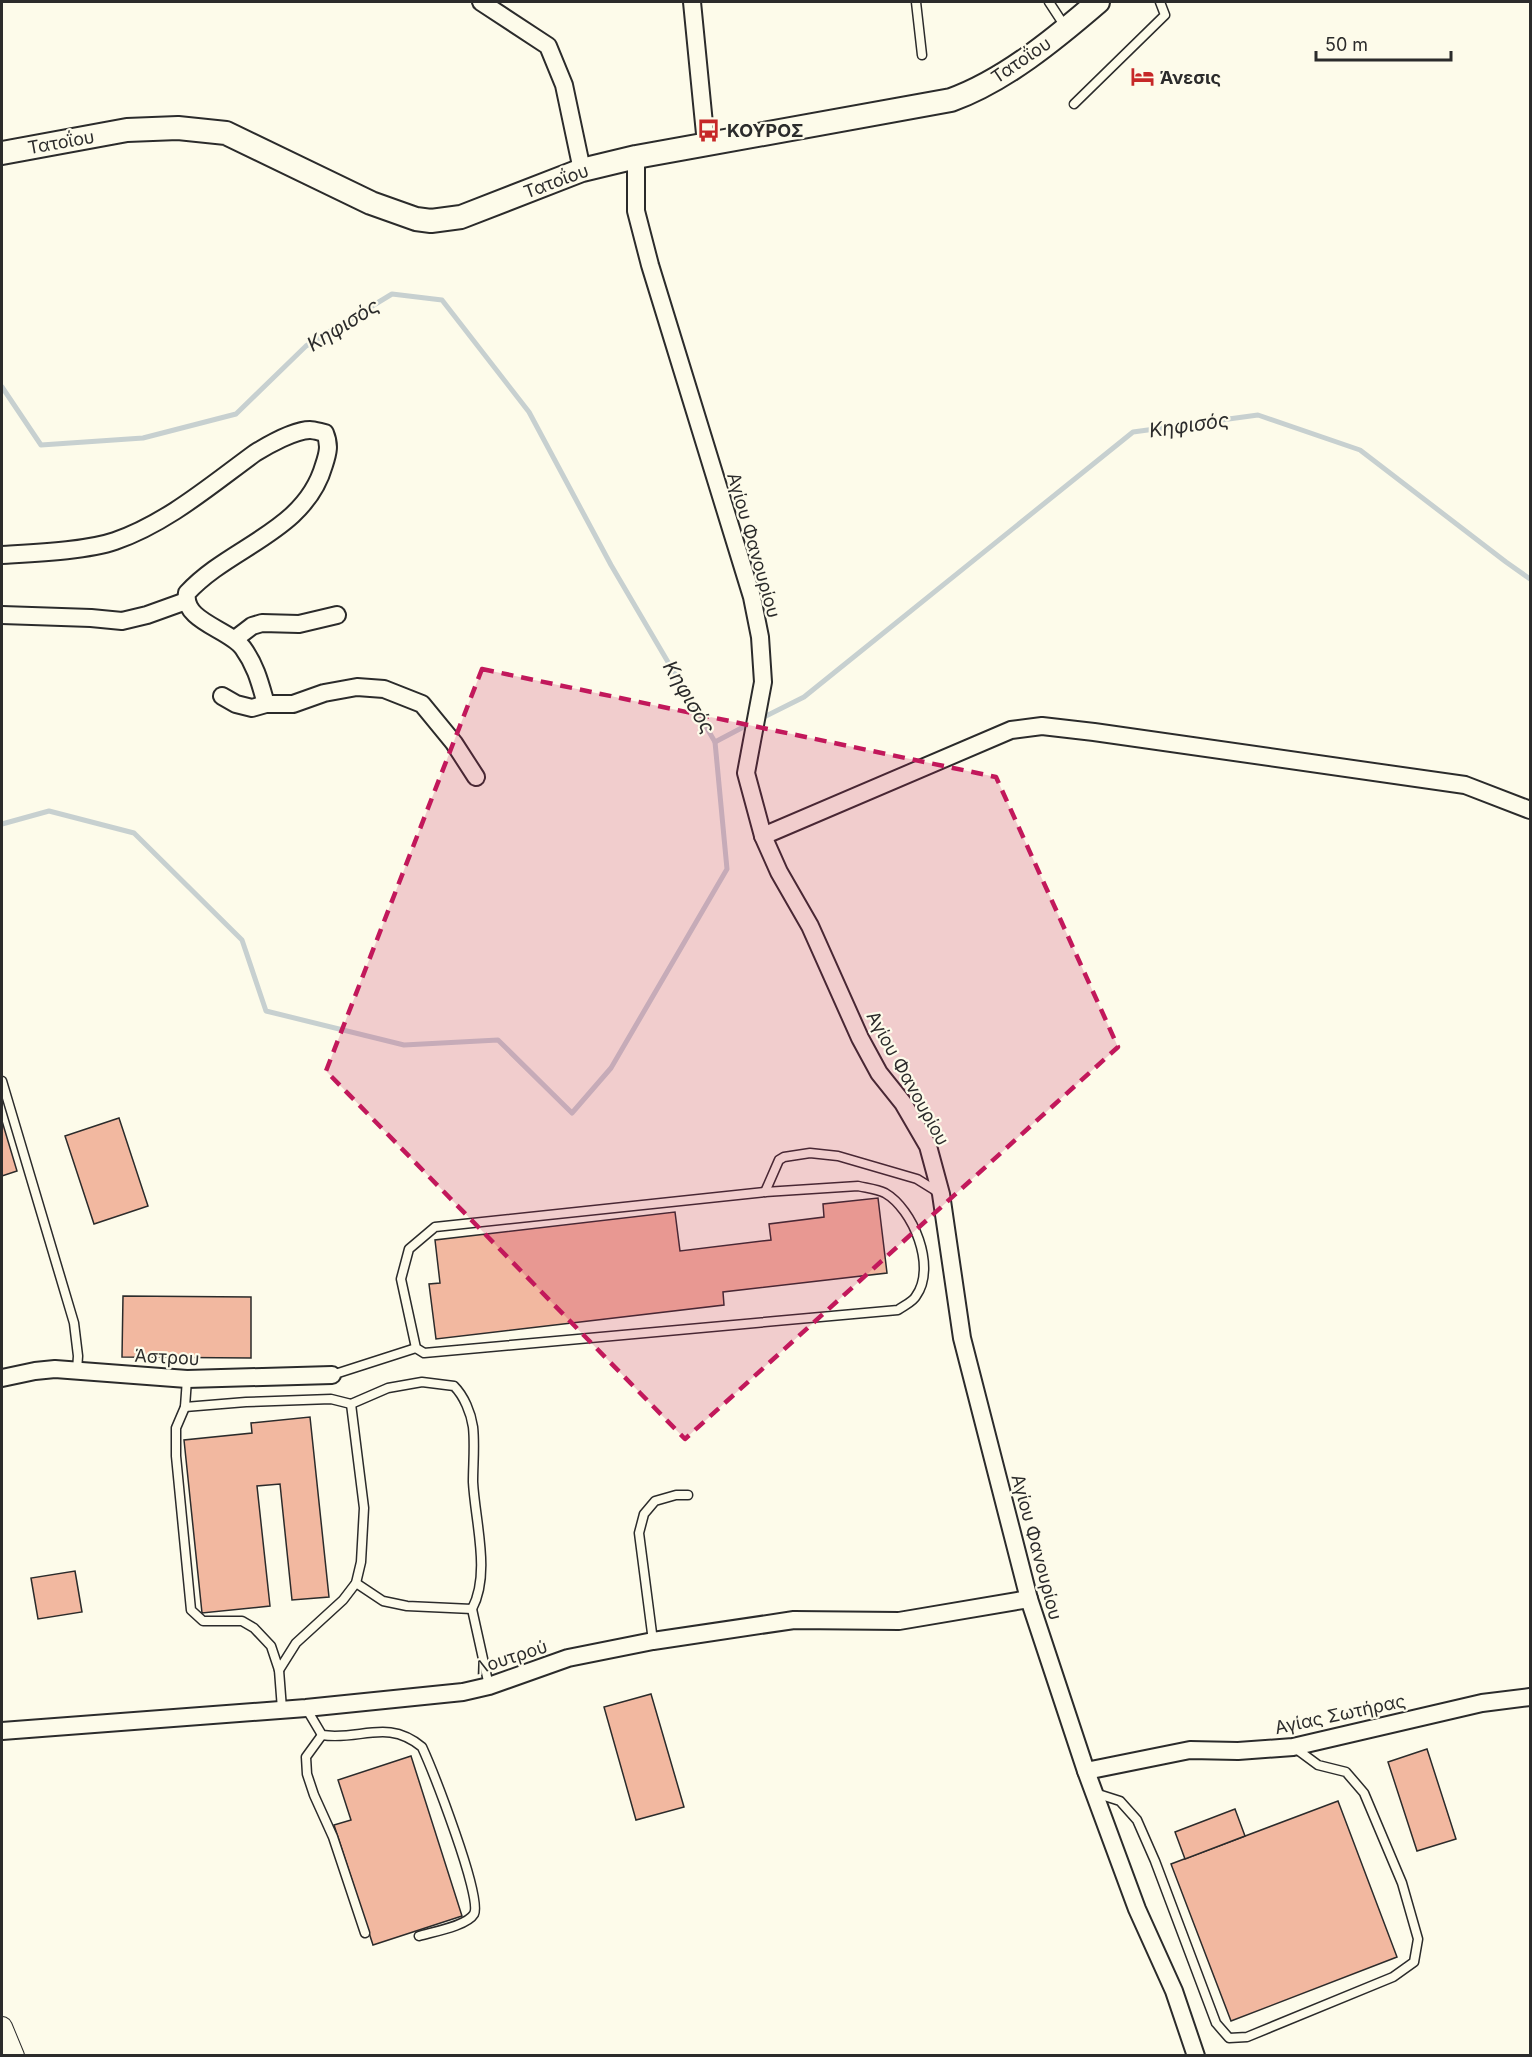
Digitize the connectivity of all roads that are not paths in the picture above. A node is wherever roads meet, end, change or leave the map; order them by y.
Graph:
1 (481, 2) edge
2 (692, 2) edge
3 (916, 2) edge
4 (1048, 2) edge
5 (1098, 2) edge
6 (1160, 2) edge
7 (1066, 28) junction
8 (922, 56) dead end
9 (1074, 104) dead end
10 (706, 144) junction
11 (2, 153) edge
12 (636, 157) junction
13 (582, 170) junction
14 (2, 555) edge
15 (186, 601) junction
16 (2, 615) edge
17 (337, 615) dead end
18 (235, 639) junction
19 (222, 696) dead end
20 (266, 704) junction
21 (476, 777) dead end
22 (1530, 810) edge
23 (763, 836) junction
24 (2, 1081) edge
25 (765, 1192) junction
26 (941, 1194) junction
27 (416, 1348) junction
28 (77, 1370) junction
29 (332, 1376) joint
30 (2, 1378) edge
31 (187, 1380) junction
32 (351, 1404) junction
33 (185, 1407) junction
34 (688, 1495) dead end
35 (356, 1583) junction
36 (1029, 1599) junction
37 (472, 1610) junction
38 (653, 1641) junction
39 (279, 1670) junction
40 (489, 1686) junction
41 (1530, 1697) edge
42 (306, 1708) junction
43 (282, 1709) junction
44 (2, 1731) edge
45 (322, 1735) junction
46 (1293, 1747) junction
47 (1086, 1771) junction
48 (1094, 1793) junction
49 (365, 1933) dead end
50 (419, 1936) dead end
51 (2, 2026) edge
52 (14, 2055) edge
53 (1196, 2055) edge

1 - 13 street
2 - 10 street
3 - 8 lane
4 - 7 lane
5 - 7 main road, Τατοΐου
6 - 9 lane
7 - 10 main road, Τατοΐου
10 - 12 main road, Τατοΐου
11 - 13 main road, Τατοΐου
12 - 13 main road, Τατοΐου
12 - 23 street, Αγίου Φανουρίου
14 - 15 street
15 - 16 street
15 - 18 street
17 - 18 street
18 - 20 street
19 - 20 street
20 - 21 street
22 - 23 street
23 - 26 street, Αγίου Φανουρίου
24 - 28 lane
25 - 26 lane
25 - 27 lane
25 - 27 lane
26 - 36 street, Αγίου Φανουρίου
27 - 29 lane
28 - 30 street, Άστρου
28 - 31 street, Άστρου
29 - 31 street, Άστρου
31 - 33 lane
32 - 33 lane
32 - 35 lane
32 - 37 lane
33 - 39 lane
34 - 38 lane
35 - 37 lane
35 - 39 lane
36 - 38 street, Λουτρού
36 - 47 street, Αγίου Φανουρίου
37 - 40 lane
38 - 40 street, Λουτρού
39 - 43 lane
40 - 42 street, Λουτρού
41 - 46 street, Αγίας Σωτήρας
42 - 43 street, Λουτρού
42 - 45 lane
43 - 44 street, Λουτρού
45 - 49 lane
45 - 50 lane
46 - 47 street, Αγίας Σωτήρας
46 - 48 lane
47 - 48 street, Αγίου Φανουρίου
48 - 53 street, Αγίου Φανουρίου
51 - 52 street

